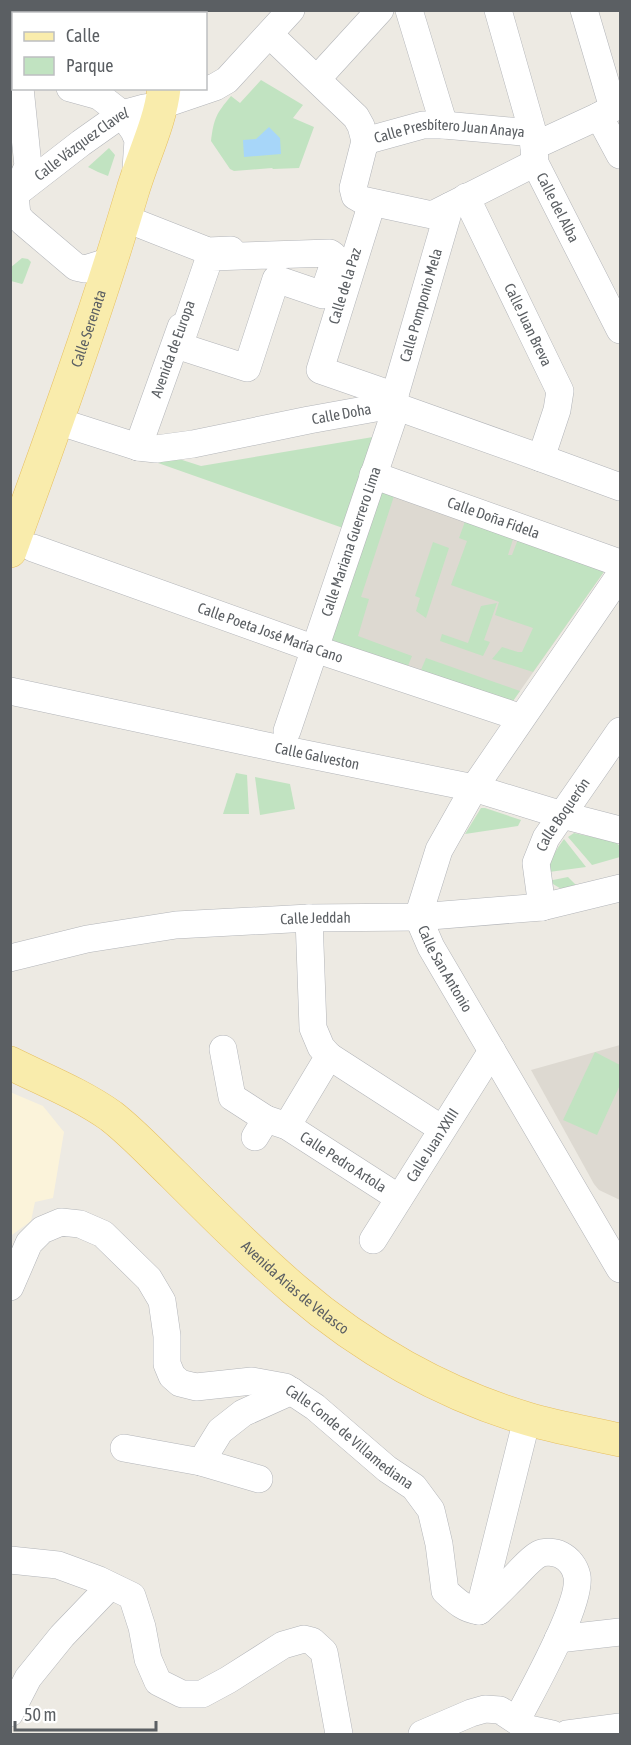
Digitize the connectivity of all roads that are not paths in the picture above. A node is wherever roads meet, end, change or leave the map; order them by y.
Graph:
1 (291, 10) edge
2 (380, 10) edge
3 (409, 10) edge
4 (498, 10) edge
5 (584, 10) edge
6 (270, 35) junction
7 (317, 79) junction
8 (210, 87) edge
9 (20, 90) edge
10 (77, 90) edge
11 (188, 90) edge
12 (158, 94) edge
13 (611, 110) edge
14 (122, 114) junction
15 (444, 125) junction
16 (365, 141) junction
17 (534, 148) junction
18 (621, 155) edge
19 (135, 182) junction
20 (13, 196) edge
21 (458, 201) junction
22 (372, 203) junction
23 (124, 218) junction
24 (358, 244) junction
25 (208, 251) junction
26 (111, 261) junction
27 (323, 295) joint
28 (621, 330) edge
29 (393, 407) junction
30 (57, 421) junction
31 (138, 447) junction
32 (542, 458) junction
33 (373, 475) junction
34 (621, 487) edge
35 (22, 550) edge
36 (617, 568) edge
37 (315, 648) junction
38 (10, 691) edge
39 (510, 714) dead end
40 (288, 730) dead end
41 (621, 731) edge
42 (474, 788) junction
43 (562, 815) junction
44 (621, 830) edge
45 (621, 888) edge
46 (542, 907) junction
47 (418, 917) junction
48 (309, 918) junction
49 (10, 958) edge
50 (223, 1049) dead end
51 (492, 1050) junction
52 (329, 1056) junction
53 (10, 1063) edge
54 (269, 1128) junction
55 (442, 1129) junction
56 (399, 1198) junction
57 (373, 1240) dead end
58 (18, 1247) edge
59 (621, 1269) edge
60 (10, 1287) edge
61 (292, 1391) junction
62 (527, 1419) junction
63 (621, 1440) edge
64 (124, 1448) dead end
65 (201, 1462) junction
66 (259, 1479) dead end
67 (10, 1560) edge
68 (111, 1586) junction
69 (478, 1611) junction
70 (621, 1632) edge
71 (558, 1639) junction
72 (10, 1713) edge
73 (517, 1720) junction
74 (621, 1727) edge
75 (339, 1734) edge
76 (422, 1734) edge
77 (552, 1734) edge
78 (567, 1734) edge

1 - 6 street
2 - 7 street
3 - 15 street
4 - 17 street, Calle del Alba
5 - 13 street
6 - 7 street, Calle Presbítero Juan Anaya
6 - 8 street
7 - 16 street, Calle Presbítero Juan Anaya
9 - 20 street
10 - 14 street
11 - 12 street, Calle Vázquez Clavel
12 - 14 street, Calle Vázquez Clavel
12 - 19 main road, Calle Serenata
13 - 17 street
13 - 18 street
14 - 19 street
14 - 20 street, Calle Vázquez Clavel
15 - 16 street, Calle Presbítero Juan Anaya
15 - 17 street, Calle Presbítero Juan Anaya
16 - 22 street
17 - 21 street
17 - 28 street, Calle del Alba
19 - 23 main road, Calle Serenata
20 - 26 street
21 - 22 street
21 - 29 street, Calle Pomponio Mela
21 - 32 street, Calle Juan Breva
22 - 24 street, Calle de la Paz
23 - 25 street
23 - 26 main road, Calle Serenata
24 - 25 street
24 - 29 street, Calle de la Paz
25 - 31 street, Avenida de Europa
26 - 30 main road, Calle Serenata
27 - 27 street
29 - 31 street, Calle Doha
29 - 32 street, Calle Doha
29 - 33 street, Calle Mariana Guerrero Lima
30 - 31 street, Calle Doha
30 - 35 main road, Calle Serenata
32 - 34 street, Calle Doha
33 - 36 street, Calle Doña Fidela
33 - 37 street, Calle Mariana Guerrero Lima
35 - 37 street, Calle Poeta José María Cano
36 - 42 street, Calle San Antonio
37 - 39 street, Calle Poeta José María Cano
37 - 40 street, Calle Mariana Guerrero Lima
38 - 42 street, Calle Galveston
41 - 43 street, Calle Boquerón
42 - 43 street, Calle Galveston
42 - 47 street, Calle San Antonio
43 - 44 street, Calle Galveston
43 - 46 street, Calle Boquerón
45 - 46 street, Calle Jeddah
46 - 47 street, Calle Jeddah
47 - 48 street, Calle Jeddah
47 - 51 street, Calle San Antonio
48 - 49 street, Calle Jeddah
48 - 52 street
50 - 54 street, Calle Pedro Artola
51 - 55 street, Calle Juan XXIII
51 - 59 street, Calle San Antonio
52 - 54 street
52 - 55 street
53 - 62 main road, Avenida Arias de Velasco
54 - 56 street, Calle Pedro Artola
55 - 56 street, Calle Juan XXIII
56 - 57 street, Calle Juan XXIII
58 - 60 street, Calle Conde de Villamediana
58 - 61 street, Calle Conde de Villamediana
61 - 65 street
61 - 69 street, Calle Conde de Villamediana
62 - 63 main road, Avenida Arias de Velasco
62 - 69 street
64 - 65 street
65 - 66 street
67 - 68 street
68 - 72 street
68 - 75 street
69 - 71 street
70 - 71 street
71 - 73 street
73 - 76 street
73 - 77 street
74 - 78 street

